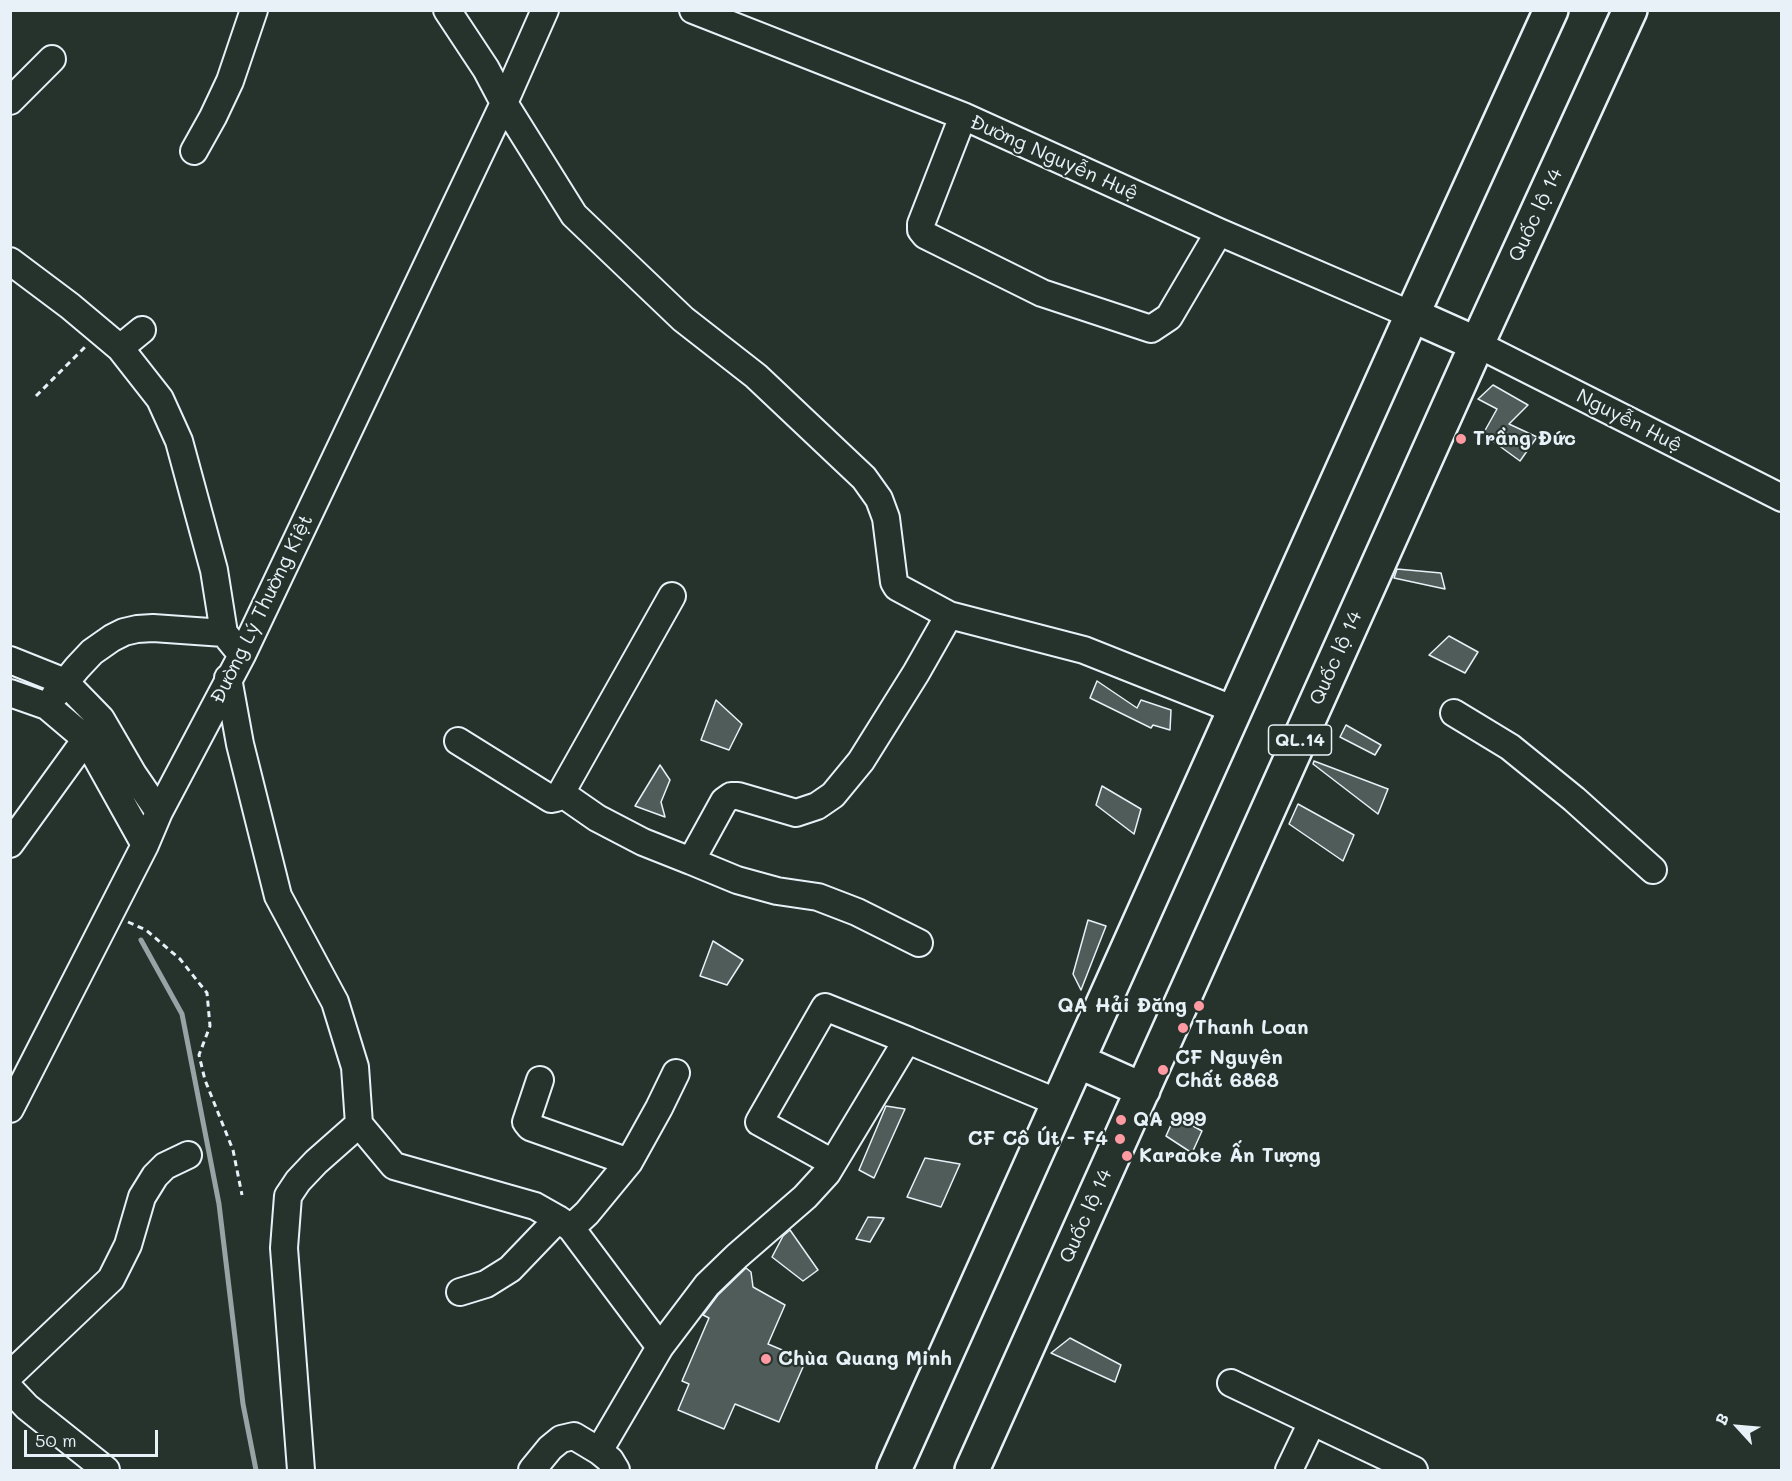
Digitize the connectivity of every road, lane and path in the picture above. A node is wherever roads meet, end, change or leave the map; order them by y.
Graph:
1 (254, 10) edge
2 (447, 10) edge
3 (545, 10) edge
4 (693, 10) edge
5 (1551, 10) edge
6 (1629, 10) edge
7 (52, 59) dead end
8 (10, 100) edge
9 (504, 103) junction
10 (963, 116) junction
11 (194, 151) dead end
12 (1219, 232) junction
13 (10, 261) edge
14 (1412, 315) junction
15 (142, 330) dead end
16 (101, 331) junction
17 (1477, 344) junction
18 (120, 348) junction
19 (36, 396) dead end
20 (1782, 498) edge
21 (672, 596) dead end
22 (949, 615) junction
23 (224, 633) junction
24 (242, 655) junction
25 (10, 660) edge
26 (228, 678) junction
27 (65, 682) junction
28 (10, 693) edge
29 (47, 706) junction
30 (1235, 710) junction
31 (1454, 713) dead end
32 (86, 739) junction
33 (458, 741) dead end
34 (561, 792) junction
35 (159, 812) junction
36 (10, 844) edge
37 (145, 845) junction
38 (690, 861) junction
39 (1653, 870) dead end
40 (111, 913) junction
41 (919, 943) dead end
42 (907, 1040) junction
43 (1078, 1061) junction
44 (676, 1073) dead end
45 (540, 1080) dead end
46 (1143, 1090) junction
47 (1059, 1103) junction
48 (10, 1109) edge
49 (359, 1124) junction
50 (188, 1155) dead end
51 (629, 1162) junction
52 (833, 1163) junction
53 (242, 1195) dead end
54 (565, 1224) junction
55 (460, 1293) dead end
56 (654, 1357) junction
57 (10, 1375) edge
58 (1231, 1383) dead end
59 (10, 1389) edge
60 (1312, 1422) junction
61 (599, 1450) junction
62 (106, 1470) edge
63 (301, 1470) edge
64 (532, 1470) edge
65 (616, 1470) edge
66 (894, 1470) edge
67 (972, 1470) edge
68 (1289, 1470) edge
69 (1414, 1470) edge

1 - 11 street
2 - 9 street
3 - 9 street, Đường Lý Thường Kiệt
4 - 10 street, Đường Nguyễn Huệ
5 - 14 highway
6 - 17 highway, Quốc lộ 14 / QL.14
7 - 8 street
9 - 22 street
9 - 24 street, Đường Lý Thường Kiệt
10 - 12 street, Đường Nguyễn Huệ
10 - 12 street
12 - 14 street, Đường Nguyễn Huệ
13 - 16 street
14 - 17 highway
14 - 30 highway
15 - 18 street
16 - 18 street
16 - 19 path
17 - 20 street, Nguyễn Huệ
17 - 46 highway, Quốc lộ 14 / QL.14
18 - 23 street
21 - 34 street
22 - 30 street
22 - 38 street
23 - 24 street
23 - 27 street
24 - 26 street, Đường Lý Thường Kiệt
25 - 27 street
26 - 35 street, Đường Lý Thường Kiệt
26 - 49 street
27 - 29 street
27 - 35 street
28 - 29 street
29 - 32 street
30 - 43 highway
31 - 39 street
32 - 36 street
32 - 37 street
33 - 34 street
34 - 38 street
35 - 37 street, Đường Lý Thường Kiệt
37 - 40 street, Đường Lý Thường Kiệt
38 - 41 street
40 - 48 street, Đường Lý Thường Kiệt
40 - 53 path
42 - 47 street
42 - 52 street
42 - 52 street
43 - 46 highway
43 - 47 highway
44 - 51 street
45 - 51 street
46 - 67 highway, Quốc lộ 14 / QL.14
47 - 66 highway
49 - 54 street
49 - 63 street
50 - 57 street
51 - 54 street
52 - 56 street
54 - 55 street
54 - 56 street
56 - 61 street
58 - 60 street
59 - 62 street
60 - 68 street
60 - 69 street
61 - 64 street
61 - 65 street

